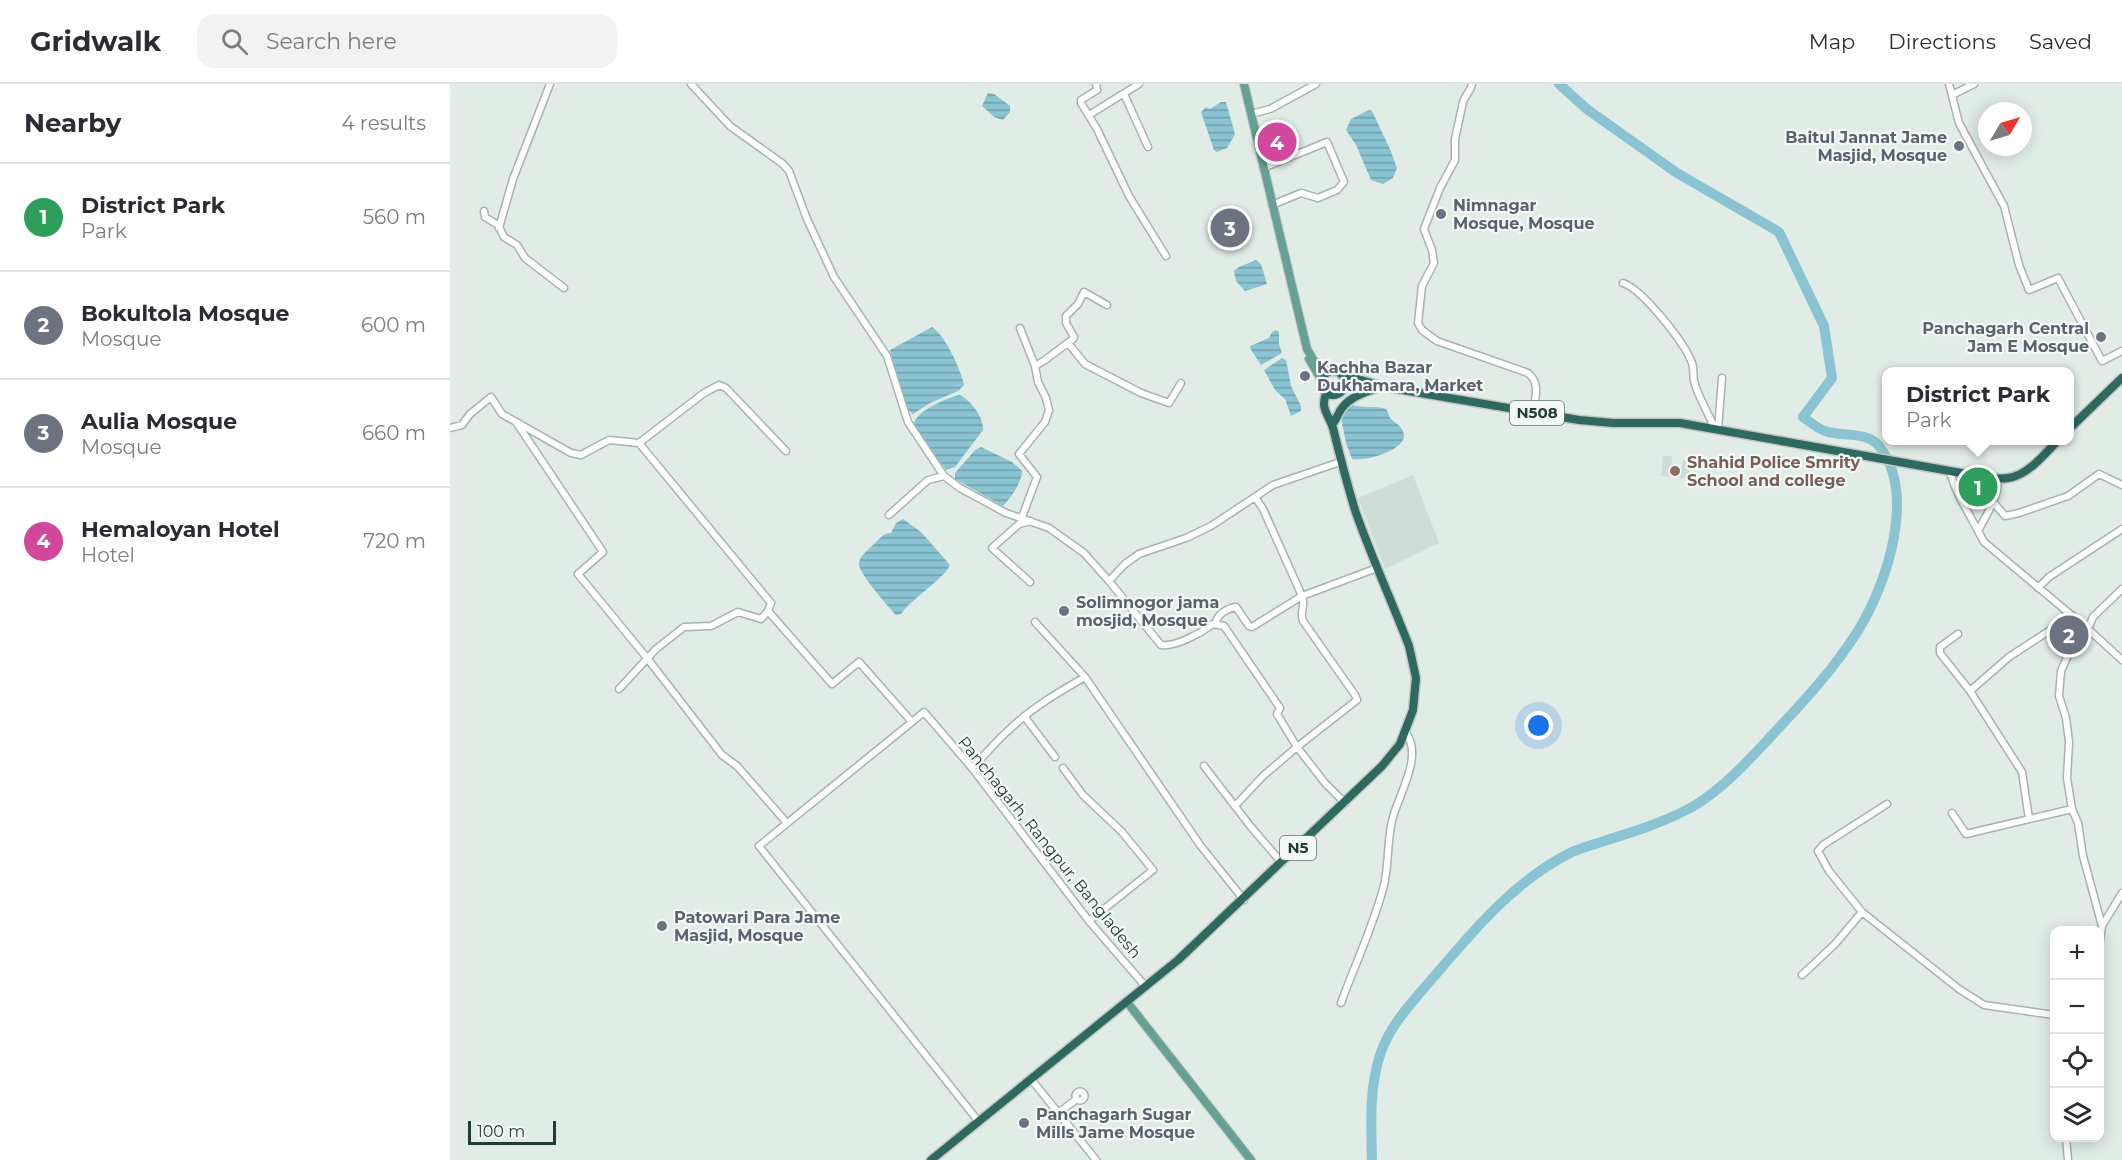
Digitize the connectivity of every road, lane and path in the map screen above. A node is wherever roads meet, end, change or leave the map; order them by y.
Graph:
1 (550, 84) edge
2 (691, 84) edge
3 (1096, 84) edge
4 (1139, 84) edge
5 (1244, 84) edge
6 (1316, 84) edge
7 (1472, 84) edge
8 (1949, 84) edge
9 (1974, 84) edge
10 (1124, 94) junction
11 (1952, 95) junction
12 (1251, 114) junction
13 (1089, 115) junction
14 (1149, 147) dead end
15 (1263, 168) junction
16 (1272, 205) junction
17 (484, 211) dead end
18 (500, 228) junction
19 (1166, 256) dead end
20 (1623, 283) dead end
21 (564, 288) dead end
22 (1107, 305) dead end
23 (1020, 328) dead end
24 (1068, 343) junction
25 (2122, 351) edge
26 (1035, 366) junction
27 (1341, 374) junction
28 (1324, 376) junction
29 (1722, 378) dead end
30 (2122, 378) edge
31 (1358, 380) junction
32 (1181, 383) dead end
33 (1385, 387) junction
34 (1344, 388) junction
35 (1324, 398) junction
36 (1533, 412) junction
37 (1335, 421) junction
38 (516, 422) junction
39 (2074, 425) edge
40 (450, 428) edge
41 (1717, 429) junction
42 (639, 443) junction
43 (2053, 445) edge
44 (786, 451) dead end
45 (1340, 462) junction
46 (1950, 471) junction
47 (944, 476) junction
48 (1998, 478) junction
49 (2122, 485) edge
50 (1255, 496) junction
51 (1994, 503) junction
52 (889, 515) dead end
53 (1022, 518) junction
54 (1032, 521) junction
55 (2122, 529) edge
56 (1978, 531) junction
57 (1377, 568) junction
58 (1109, 581) junction
59 (1030, 582) dead end
60 (2038, 588) junction
61 (2122, 589) edge
62 (1302, 596) junction
63 (768, 611) junction
64 (2068, 613) junction
65 (1035, 622) dead end
66 (1216, 623) junction
67 (2088, 629) junction
68 (1958, 634) dead end
69 (647, 658) junction
70 (2122, 660) edge
71 (1085, 677) junction
72 (619, 689) dead end
73 (1970, 691) junction
74 (1024, 717) junction
75 (912, 722) junction
76 (1406, 732) junction
77 (1297, 747) junction
78 (1055, 757) dead end
79 (1204, 766) dead end
80 (972, 768) junction
81 (1063, 768) dead end
82 (1345, 803) junction
83 (1887, 804) dead end
84 (1235, 806) junction
85 (2072, 809) junction
86 (1952, 813) dead end
87 (2029, 819) junction
88 (787, 823) junction
89 (1282, 862) junction
90 (2122, 893) edge
91 (1244, 900) junction
92 (1862, 912) junction
93 (1089, 921) junction
94 (2102, 926) joint
95 (1802, 975) dead end
96 (1146, 987) junction
97 (1127, 1002) junction
98 (1341, 1002) dead end
99 (2050, 1014) edge
100 (1031, 1079) junction
101 (1077, 1099) dead end
102 (1058, 1113) junction
103 (979, 1122) junction
104 (2066, 1142) edge
105 (931, 1160) edge
106 (1096, 1160) edge
107 (1251, 1160) edge
108 (2068, 1160) edge

1 - 18 street
2 - 47 street
3 - 13 street
4 - 10 street
5 - 12 main road
6 - 12 street
7 - 36 street
8 - 11 street
9 - 11 street
10 - 13 street
10 - 14 street
11 - 25 street
12 - 15 main road
13 - 19 street
15 - 16 main road
15 - 16 street
16 - 28 main road
17 - 18 street
18 - 21 street
20 - 41 street
22 - 24 street
23 - 26 street
24 - 26 street
24 - 32 street
26 - 53 street
27 - 28 highway
27 - 31 highway
27 - 34 highway
28 - 35 highway
29 - 41 street
30 - 39 highway
31 - 33 highway, N508
31 - 34 highway
33 - 36 highway, N508
33 - 37 highway
34 - 35 highway
35 - 37 highway
36 - 41 highway, N508
37 - 45 highway, N5
38 - 40 street
38 - 42 street
38 - 69 street
41 - 46 highway, N508
42 - 44 street
42 - 63 street
43 - 48 highway
45 - 50 street
45 - 57 highway, N5
46 - 48 highway, N508
46 - 56 street
47 - 52 street
47 - 53 street
48 - 51 street
49 - 51 street
50 - 58 street
50 - 62 street
51 - 56 street
53 - 54 street
54 - 58 street
54 - 59 street
55 - 60 street
56 - 60 street
57 - 62 street
57 - 76 highway, N5
58 - 66 street
60 - 64 street
61 - 67 street
62 - 66 street
62 - 77 street
63 - 69 street
63 - 75 street
64 - 67 street
64 - 73 street
65 - 71 street
66 - 77 street
67 - 70 street
67 - 85 street
68 - 73 street
69 - 72 street
69 - 88 street
71 - 74 street
71 - 91 street
73 - 87 street
74 - 78 street
74 - 80 street
75 - 80 street, Panchagarh, Rangpur, Bangladesh
75 - 88 street
76 - 82 highway, N5
76 - 98 street
77 - 82 street
77 - 84 street
79 - 84 street
80 - 93 street, Panchagarh, Rangpur, Bangladesh
81 - 93 street
82 - 89 highway, N5
83 - 92 street
84 - 89 street
85 - 87 street
85 - 94 street
86 - 87 street
88 - 103 street
89 - 91 highway, N5
90 - 94 street
91 - 96 highway, N5
92 - 95 street
92 - 99 street
93 - 96 street, Panchagarh, Rangpur, Bangladesh
96 - 97 highway, N5
97 - 100 highway, N5
97 - 107 main road
100 - 102 street
100 - 103 highway, N5
101 - 102 street
102 - 106 street
103 - 105 highway, N5
104 - 108 street

